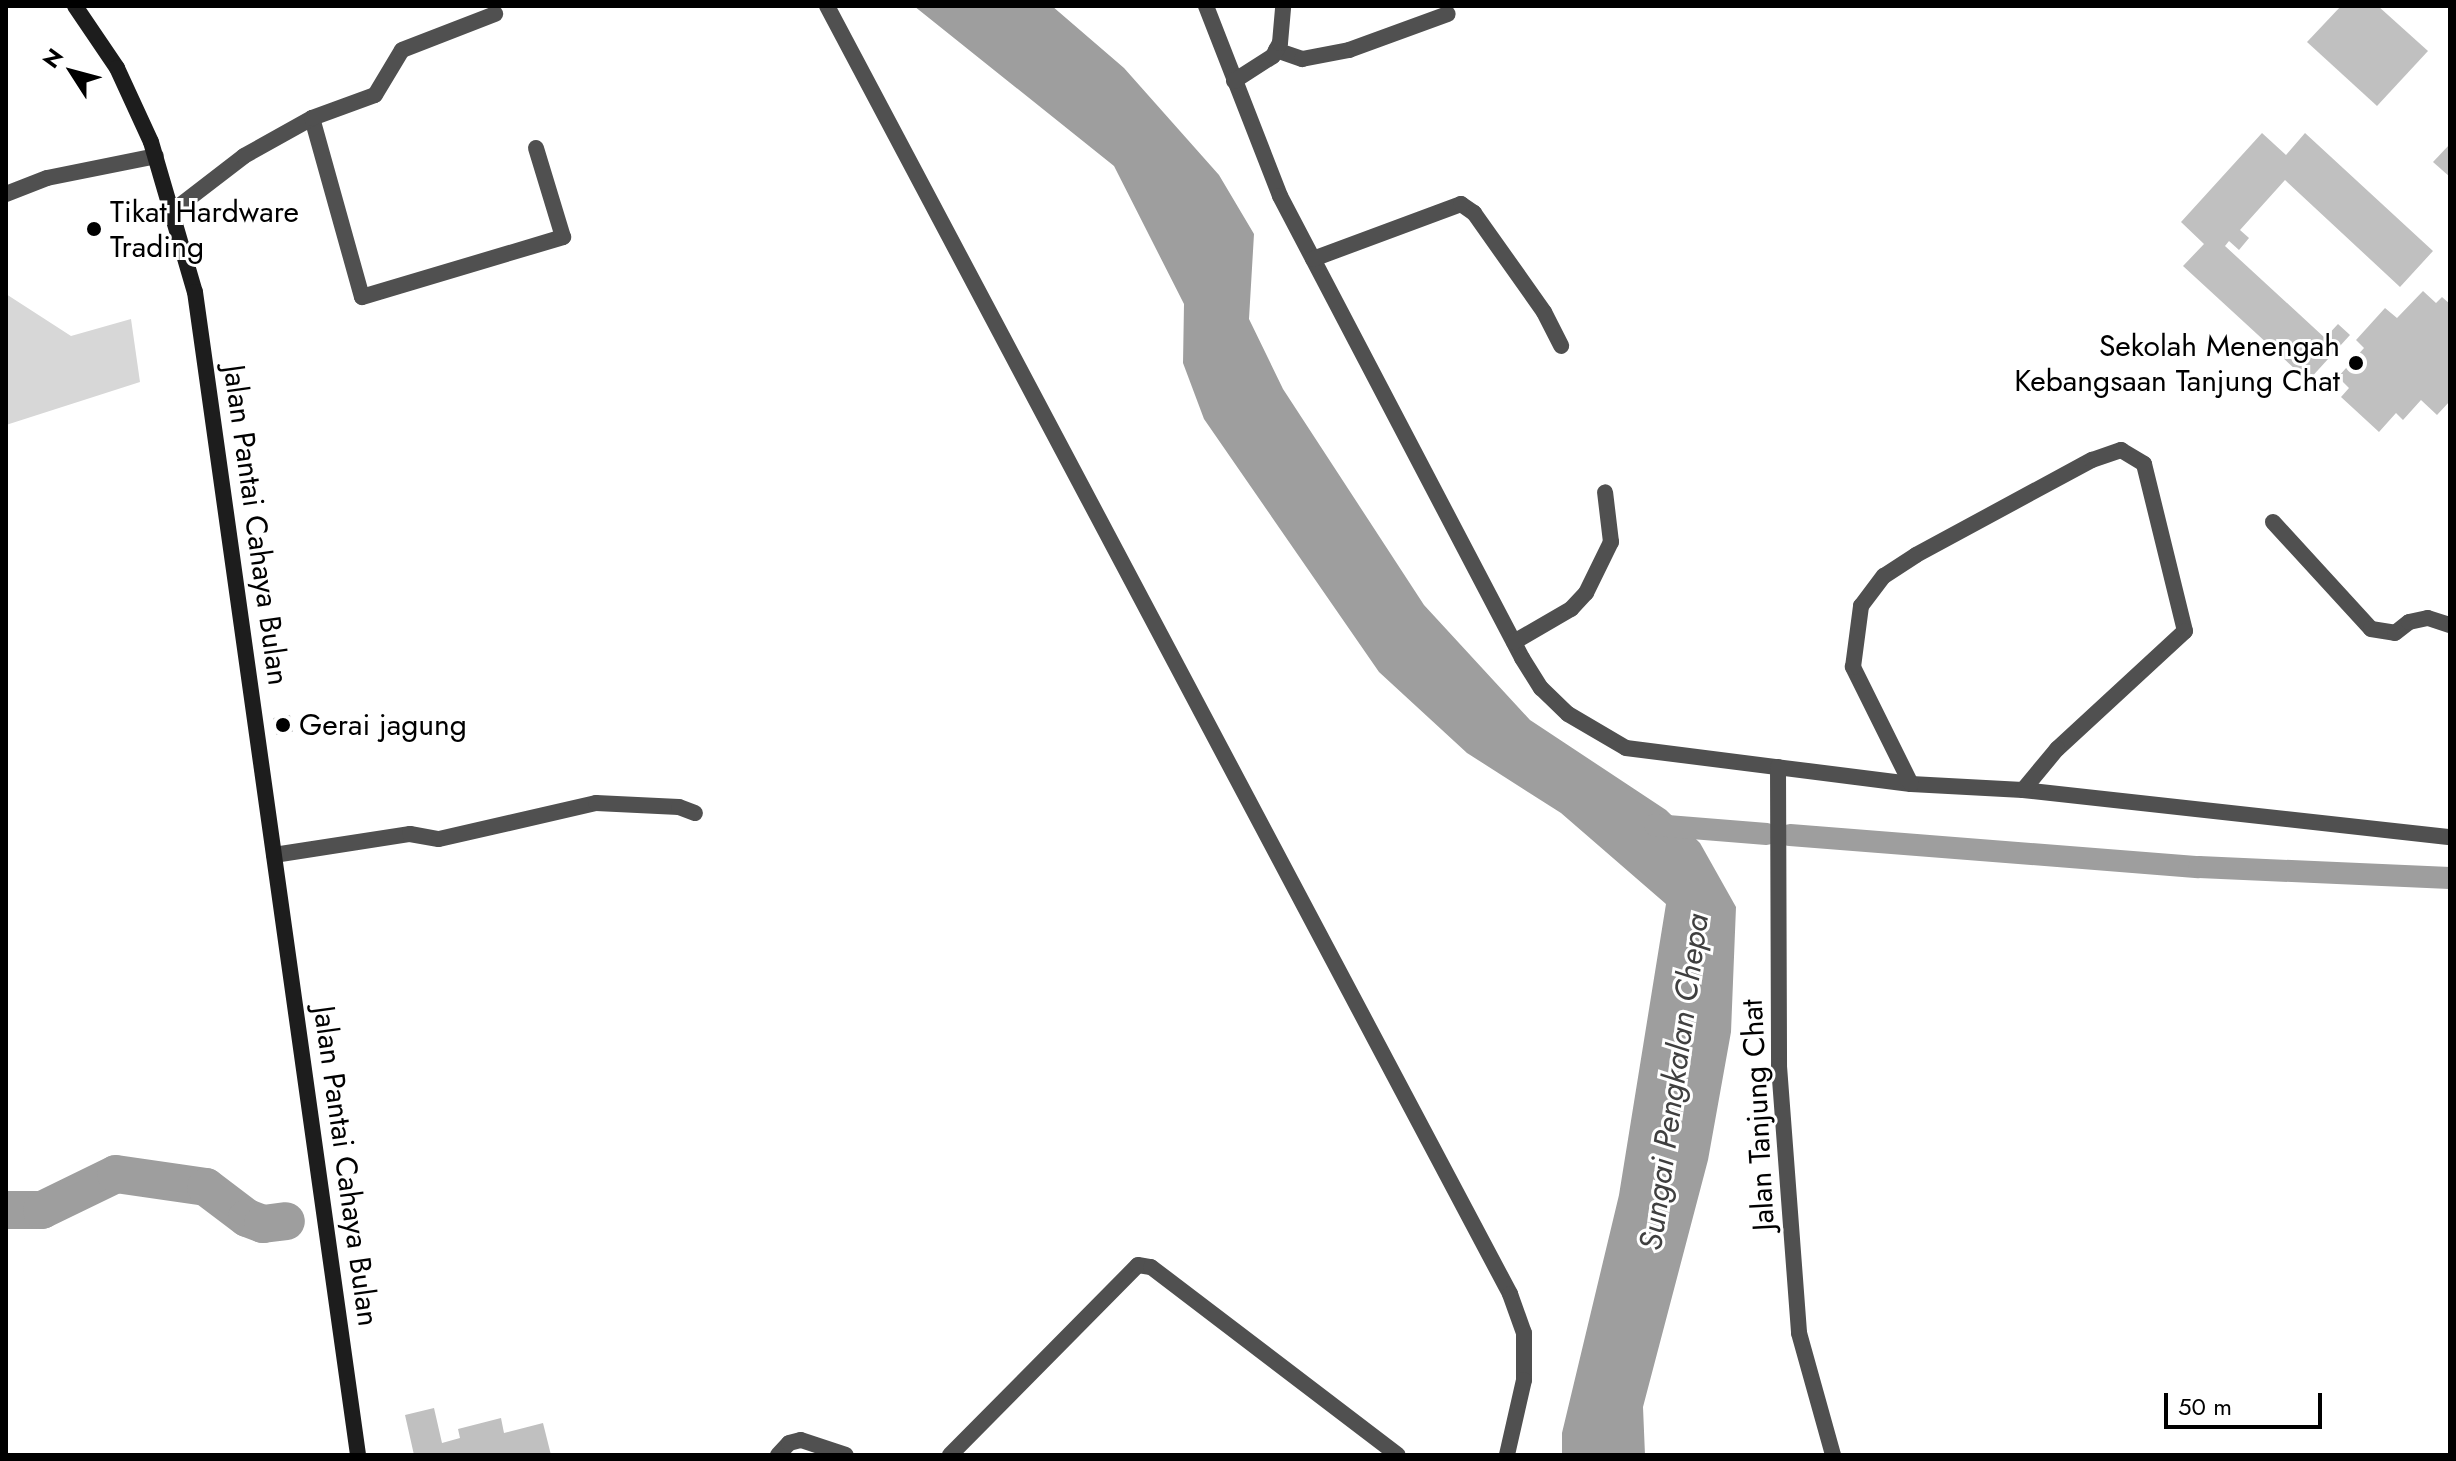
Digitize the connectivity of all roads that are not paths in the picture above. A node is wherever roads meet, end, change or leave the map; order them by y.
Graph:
1 (75, 6) edge
2 (827, 6) edge
3 (1206, 6) edge
4 (1283, 6) edge
5 (495, 14) dead end
6 (1448, 14) dead end
7 (1276, 50) junction
8 (1234, 81) junction
9 (312, 118) junction
10 (536, 148) dead end
11 (156, 156) junction
12 (6, 194) edge
13 (174, 210) junction
14 (1313, 259) junction
15 (1561, 346) dead end
16 (1605, 492) dead end
17 (2273, 522) dead end
18 (2450, 625) edge
19 (1514, 642) junction
20 (1778, 767) junction
21 (1911, 784) junction
22 (2023, 790) junction
23 (695, 813) dead end
24 (2450, 837) edge
25 (274, 855) junction
26 (358, 1455) edge
27 (778, 1455) edge
28 (846, 1455) edge
29 (950, 1455) edge
30 (1398, 1455) edge
31 (1507, 1455) edge
32 (1833, 1455) edge

1 - 11 main road, Jalan Pantai Cahaya Bulan
2 - 31 street
3 - 8 street
4 - 7 street
5 - 9 street
6 - 7 street
7 - 8 street
8 - 14 street
9 - 10 street
9 - 13 street
11 - 12 street
11 - 13 main road, Jalan Pantai Cahaya Bulan
13 - 25 main road, Jalan Pantai Cahaya Bulan
14 - 15 street
14 - 19 street
16 - 19 street
17 - 18 street
19 - 20 street
20 - 21 street
20 - 32 street, Jalan Tanjung Chat
21 - 22 street
21 - 22 street
22 - 24 street
23 - 25 street
25 - 26 main road, Jalan Pantai Cahaya Bulan
27 - 28 street
29 - 30 street

